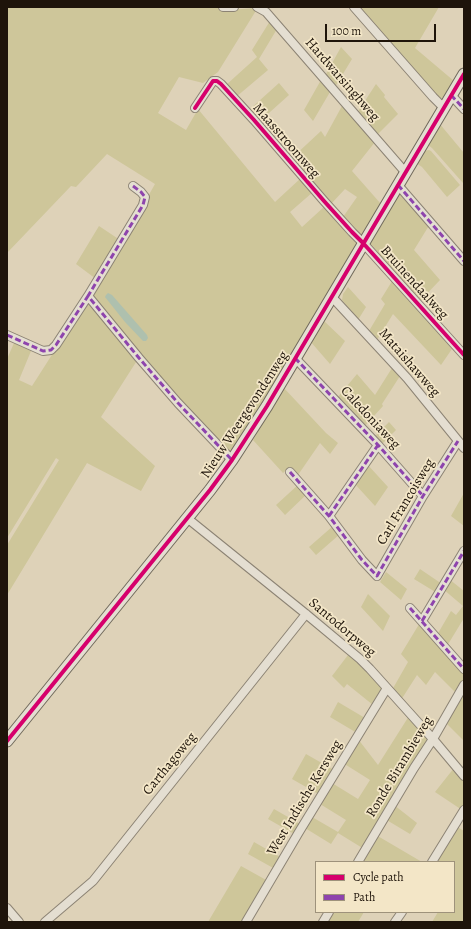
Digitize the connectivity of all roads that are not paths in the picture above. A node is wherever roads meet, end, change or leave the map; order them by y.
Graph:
1 (223, 7) edge
2 (234, 7) edge
3 (257, 7) edge
4 (354, 7) edge
5 (464, 74) edge
6 (451, 96) junction
7 (195, 108) dead end
8 (444, 108) junction
9 (464, 109) edge
10 (406, 173) junction
11 (398, 185) junction
12 (133, 186) dead end
13 (364, 243) junction
14 (464, 261) edge
15 (88, 296) junction
16 (332, 297) junction
17 (7, 335) edge
18 (464, 355) edge
19 (295, 358) junction
20 (458, 441) junction
21 (378, 445) junction
22 (464, 448) edge
23 (232, 460) junction
24 (290, 472) dead end
25 (423, 496) junction
26 (329, 516) junction
27 (187, 518) junction
28 (464, 551) edge
29 (410, 608) dead end
30 (306, 614) junction
31 (422, 621) junction
32 (464, 669) edge
33 (464, 685) edge
34 (387, 688) junction
35 (433, 739) junction
36 (7, 740) edge
37 (464, 776) edge
38 (464, 810) edge
39 (359, 861) edge
40 (433, 861) edge
41 (7, 908) edge
42 (328, 913) edge
43 (401, 913) edge
44 (19, 922) edge
45 (45, 922) edge
46 (246, 922) edge
47 (323, 922) edge
48 (395, 922) edge

1 - 2 street
3 - 10 street, Hardwarsinghweg
4 - 8 street
5 - 6 street, Nieuw Weergevondenweg
6 - 8 street, Nieuw Weergevondenweg
6 - 9 street
7 - 13 street, Maasstroomweg
8 - 10 street, Nieuw Weergevondenweg
10 - 11 street, Nieuw Weergevondenweg
11 - 13 street, Nieuw Weergevondenweg
11 - 14 street
12 - 15 street
13 - 16 street, Nieuw Weergevondenweg
13 - 18 street, Bruinendaalweg
15 - 17 street
15 - 23 street
16 - 19 street, Nieuw Weergevondenweg
16 - 20 street, Mataishawweg
19 - 21 street, Caledoniaweg
19 - 23 street, Nieuw Weergevondenweg
20 - 22 street, Mataishawweg
20 - 25 street, Carl Francoisweg
21 - 25 street, Caledoniaweg
21 - 26 street
23 - 27 street, Nieuw Weergevondenweg
24 - 26 street
25 - 26 street, Carl Francoisweg
27 - 30 street, Santodorpweg
27 - 36 street, Nieuw Weergevondenweg
28 - 31 street
29 - 31 street
30 - 34 street, Santodorpweg
30 - 45 street, Carthagoweg
31 - 32 street
33 - 35 street, Ronde Birambieweg
34 - 35 street, Santodorpweg
34 - 46 street, West Indische Kersweg
35 - 37 street, Santodorpweg
35 - 39 street, Ronde Birambieweg
38 - 40 street
41 - 44 street
42 - 47 street
43 - 48 street

